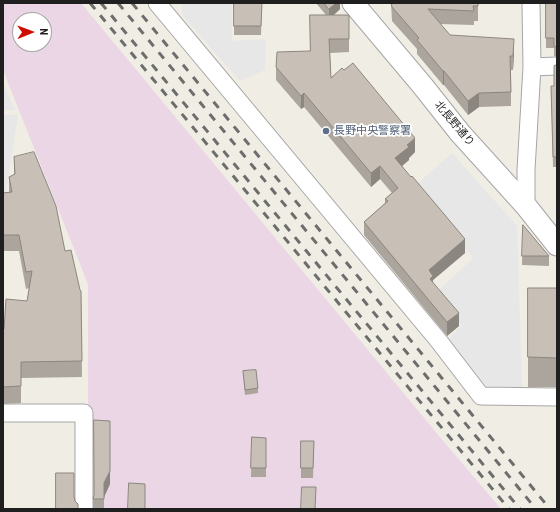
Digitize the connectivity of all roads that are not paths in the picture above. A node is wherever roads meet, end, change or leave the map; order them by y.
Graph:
1 (157, 3) edge
2 (353, 3) edge
3 (531, 3) edge
4 (557, 66) edge
5 (532, 67) junction
6 (526, 206) junction
7 (557, 245) edge
8 (557, 396) edge
9 (3, 414) edge
10 (84, 509) edge

1 - 8 street
2 - 6 street, 北長野通り
3 - 5 street
4 - 5 street
5 - 6 street
6 - 7 street, 北長野通り
9 - 10 street

